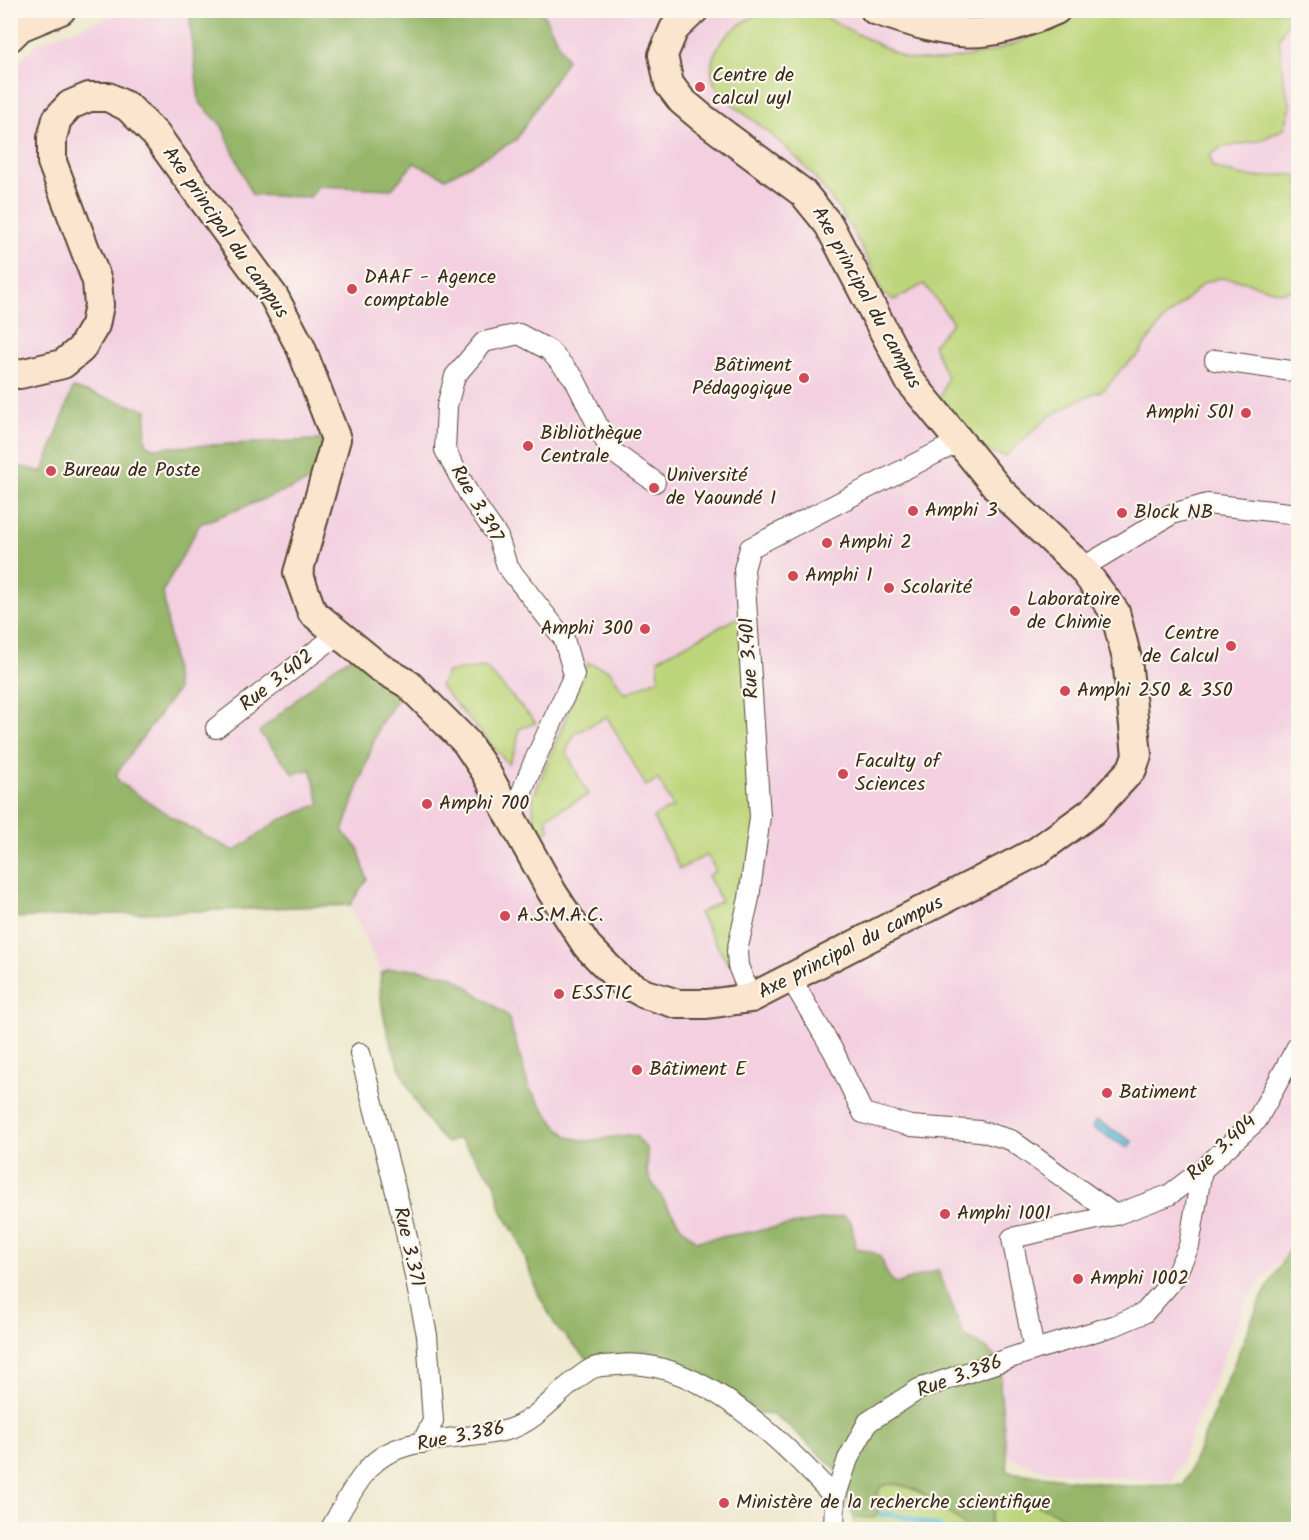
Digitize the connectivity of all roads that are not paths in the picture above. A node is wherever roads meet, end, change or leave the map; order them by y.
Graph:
1 (61, 10) edge
2 (694, 10) edge
3 (875, 10) edge
4 (990, 10) edge
5 (1056, 10) edge
6 (911, 15) edge
7 (1021, 26) junction
8 (14, 27) edge
9 (1215, 360) dead end
10 (10, 372) edge
11 (1299, 372) edge
12 (958, 441) junction
13 (655, 482) dead end
14 (1299, 514) edge
15 (1082, 568) junction
16 (338, 634) junction
17 (216, 728) dead end
18 (512, 817) junction
19 (791, 979) junction
20 (751, 998) junction
21 (1299, 1045) edge
22 (360, 1053) dead end
23 (1202, 1170) junction
24 (1115, 1215) junction
25 (1034, 1350) junction
26 (422, 1443) junction
27 (835, 1498) junction
28 (330, 1530) edge
29 (834, 1530) edge

1 - 8 street
2 - 12 street, Axe principal du campus
3 - 6 street
4 - 7 street
5 - 7 street
6 - 7 street
9 - 11 street
10 - 16 street, Axe principal du campus
12 - 15 street, Axe principal du campus
12 - 20 street, Rue 3.401
13 - 18 street, Rue 3.397
14 - 15 street
15 - 19 street, Axe principal du campus
16 - 17 street, Rue 3.402
16 - 18 street, Axe principal du campus
18 - 20 street, Axe principal du campus
19 - 20 street, Axe principal du campus
19 - 24 street
21 - 23 street, Rue 3.404
22 - 26 street, Rue 3.371
23 - 24 street, Rue 3.404
23 - 25 street, Rue 3.386
24 - 25 street
25 - 27 street, Rue 3.386
26 - 27 street, Rue 3.386
26 - 28 street, Rue 3.386
27 - 29 street

